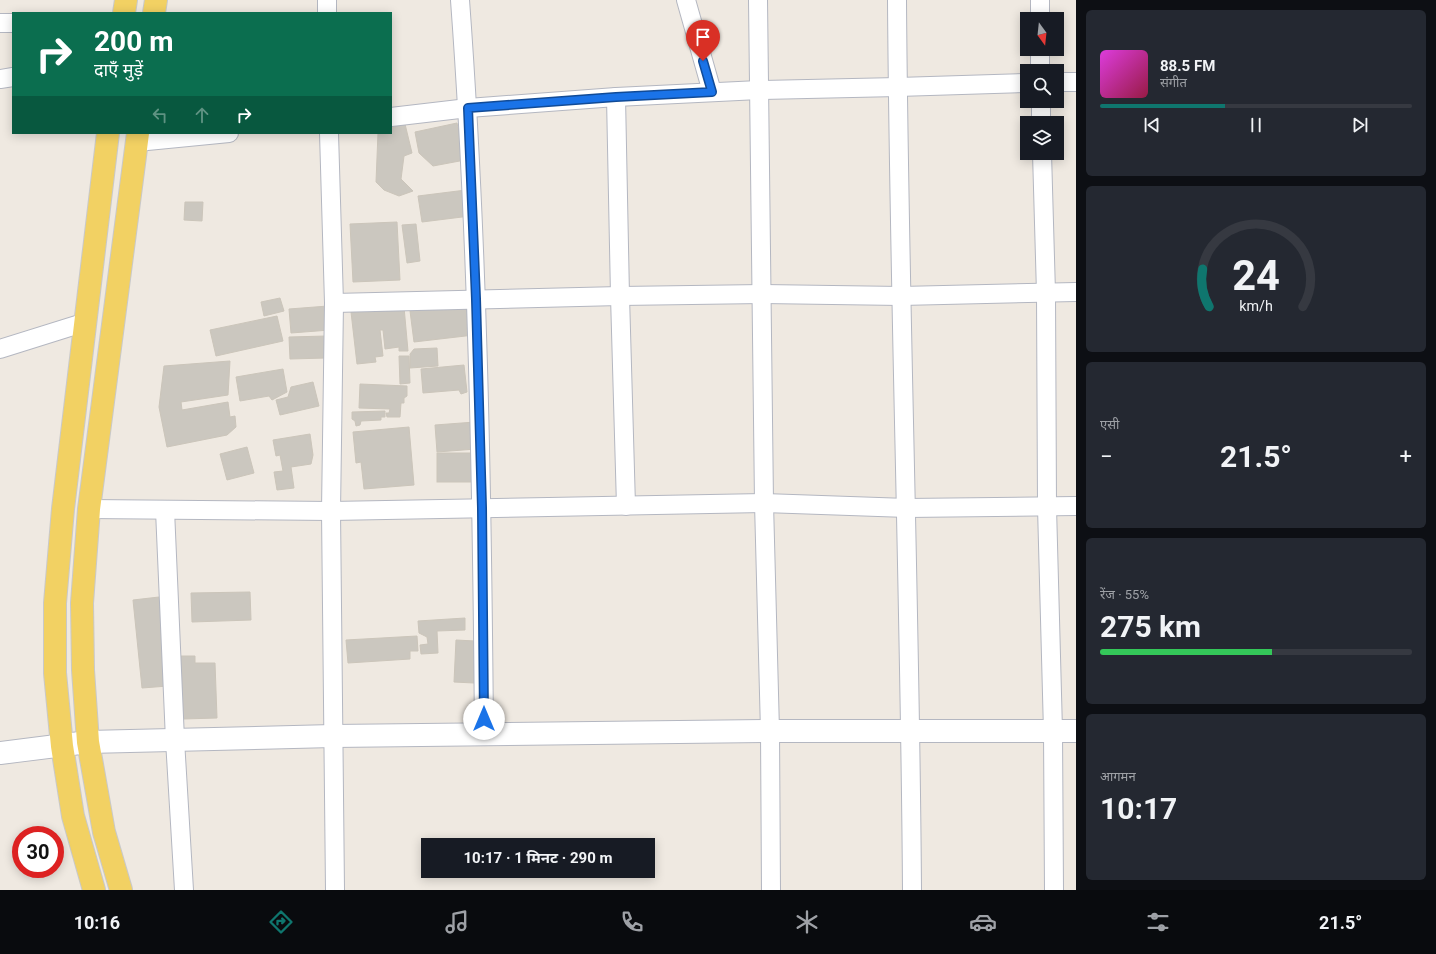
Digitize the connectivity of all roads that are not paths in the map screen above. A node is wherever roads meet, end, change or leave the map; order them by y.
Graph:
1 (126, 0) edge
2 (156, 0) edge
3 (327, 0) edge
4 (460, 0) edge
5 (686, 0) edge
6 (758, 0) edge
7 (897, 0) edge
8 (1040, 0) edge
9 (124, 12) edge
10 (154, 12) edge
11 (327, 12) edge
12 (1040, 12) edge
13 (0, 23) edge
14 (12, 23) edge
15 (12, 77) edge
16 (0, 79) edge
17 (1064, 82) edge
18 (1076, 82) edge
19 (1020, 83) edge
20 (898, 87) junction
21 (759, 90) junction
22 (712, 92) junction
23 (616, 97) junction
24 (468, 108) junction
25 (392, 117) edge
26 (108, 134) edge
27 (206, 134) edge
28 (329, 134) edge
29 (138, 137) edge
30 (1042, 160) edge
31 (1076, 292) edge
32 (1046, 293) junction
33 (763, 294) junction
34 (620, 296) junction
35 (901, 296) junction
36 (476, 299) junction
37 (334, 303) junction
38 (86, 322) junction
39 (0, 349) edge
40 (764, 503) junction
41 (626, 506) junction
42 (1076, 506) edge
43 (1047, 507) junction
44 (482, 508) junction
45 (907, 508) junction
46 (89, 509) junction
47 (165, 510) junction
48 (331, 511) junction
49 (770, 731) junction
50 (1053, 731) junction
51 (1076, 731) edge
52 (911, 732) junction
53 (484, 734) junction
54 (333, 736) junction
55 (175, 740) junction
56 (88, 742) junction
57 (62, 746) junction
58 (0, 753) edge
59 (94, 890) edge
60 (121, 890) edge
61 (184, 890) edge
62 (335, 890) edge
63 (772, 890) edge
64 (912, 890) edge
65 (1054, 890) edge

1 - 9 main road
2 - 10 main road
3 - 11 street
4 - 24 street
5 - 22 street
6 - 21 street
7 - 20 street
8 - 12 street
13 - 14 street
15 - 16 street
17 - 18 street
19 - 20 street
20 - 21 street
20 - 35 street
21 - 22 street
21 - 33 street
22 - 23 street
23 - 24 street
23 - 34 street
24 - 25 street
24 - 36 street
26 - 38 main road
27 - 29 street
28 - 37 street
29 - 46 main road
30 - 32 street
31 - 32 street
32 - 35 street
32 - 43 street
33 - 34 street
33 - 35 street
33 - 40 street
34 - 36 street
34 - 41 street
35 - 45 street
36 - 37 street
36 - 44 street
37 - 48 street
38 - 39 street
38 - 57 main road
40 - 41 street
40 - 45 street
40 - 49 street
41 - 44 street
42 - 43 street
43 - 45 street
43 - 50 street
44 - 48 street
44 - 53 street
45 - 52 street
46 - 47 street
46 - 56 main road
47 - 48 street
47 - 55 street
48 - 54 street
49 - 52 street
49 - 53 street
49 - 63 street
50 - 51 street
50 - 52 street
50 - 65 street
52 - 64 street
53 - 54 street
54 - 55 street
54 - 62 street
55 - 56 street
55 - 61 street
56 - 57 street
56 - 60 main road
57 - 58 street
57 - 59 main road

